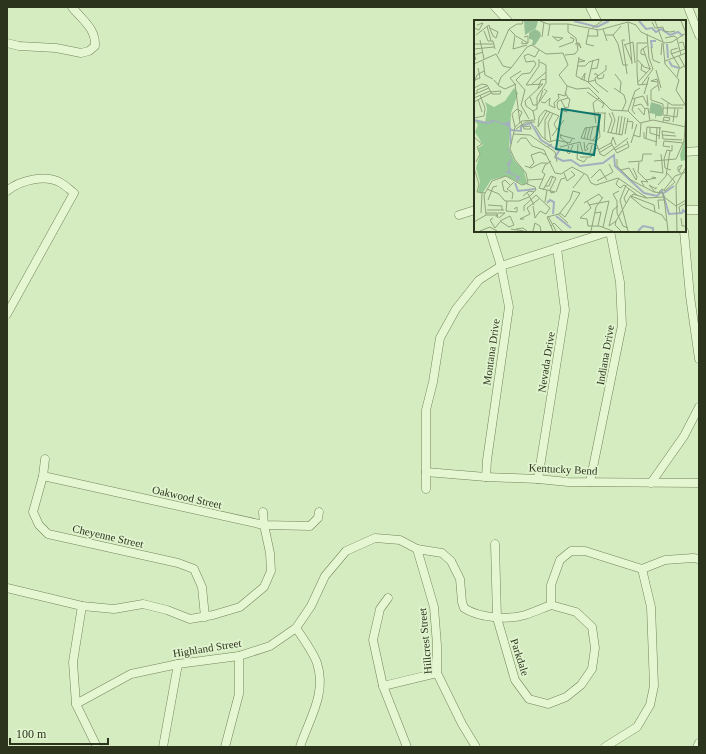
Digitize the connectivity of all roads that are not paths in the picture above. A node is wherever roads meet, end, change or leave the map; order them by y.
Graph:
1 (72, 7) edge
2 (496, 7) edge
3 (590, 7) edge
4 (688, 7) edge
5 (507, 20) edge
6 (596, 20) edge
7 (699, 35) edge
8 (7, 44) edge
9 (699, 151) edge
10 (686, 152) edge
11 (7, 190) edge
12 (474, 210) edge
13 (686, 210) edge
14 (699, 210) edge
15 (459, 215) dead end
16 (490, 232) edge
17 (607, 232) edge
18 (610, 232) edge
19 (684, 232) edge
20 (557, 248) junction
21 (501, 266) junction
22 (7, 314) edge
23 (699, 359) edge
24 (699, 407) edge
25 (45, 458) dead end
26 (426, 472) junction
27 (43, 476) junction
28 (486, 477) junction
29 (538, 478) junction
30 (590, 482) junction
31 (650, 483) junction
32 (699, 483) edge
33 (426, 489) dead end
34 (263, 512) dead end
35 (320, 512) dead end
36 (264, 525) junction
37 (495, 544) dead end
38 (416, 549) junction
39 (699, 558) edge
40 (642, 568) junction
41 (7, 588) edge
42 (388, 598) dead end
43 (551, 605) junction
44 (82, 606) junction
45 (205, 617) junction
46 (497, 618) junction
47 (296, 628) junction
48 (239, 656) junction
49 (178, 664) junction
50 (437, 673) junction
51 (383, 686) junction
52 (76, 704) junction
53 (699, 743) edge
54 (97, 747) edge
55 (163, 747) edge
56 (225, 747) edge
57 (300, 747) edge
58 (407, 747) edge
59 (476, 747) edge
60 (606, 747) edge
61 (697, 747) edge

1 - 8 street
2 - 5 street
3 - 6 street
4 - 7 street
9 - 10 street
11 - 22 street
12 - 15 street
13 - 14 street
16 - 21 street, Montana Drive
17 - 20 street
18 - 30 street, Indiana Drive
19 - 23 street
20 - 21 street
20 - 29 street, Nevada Drive
21 - 26 street
21 - 28 street, Montana Drive
24 - 31 street
25 - 27 street, Cheyenne Street
26 - 28 street, Kentucky Bend
26 - 33 street
27 - 36 street, Oakwood Street
27 - 45 street, Cheyenne Street
28 - 29 street, Kentucky Bend
29 - 30 street, Kentucky Bend
30 - 31 street, Kentucky Bend
31 - 32 street, Kentucky Bend
34 - 36 street
35 - 36 street, Oakwood Street
36 - 45 street
37 - 46 street, Parkdale
38 - 46 street, Highland Street
38 - 47 street, Highland Street
38 - 50 street, Hillcrest Street
39 - 40 street
40 - 43 street
40 - 60 street
41 - 44 street
42 - 51 street
43 - 46 street
43 - 46 street, Parkdale
44 - 45 street
44 - 52 street
47 - 48 street, Highland Street
47 - 57 street
48 - 49 street, Highland Street
48 - 56 street
49 - 52 street, Highland Street
49 - 55 street
50 - 51 street
50 - 59 street, Hillcrest Street
51 - 58 street
52 - 54 street
53 - 61 street

